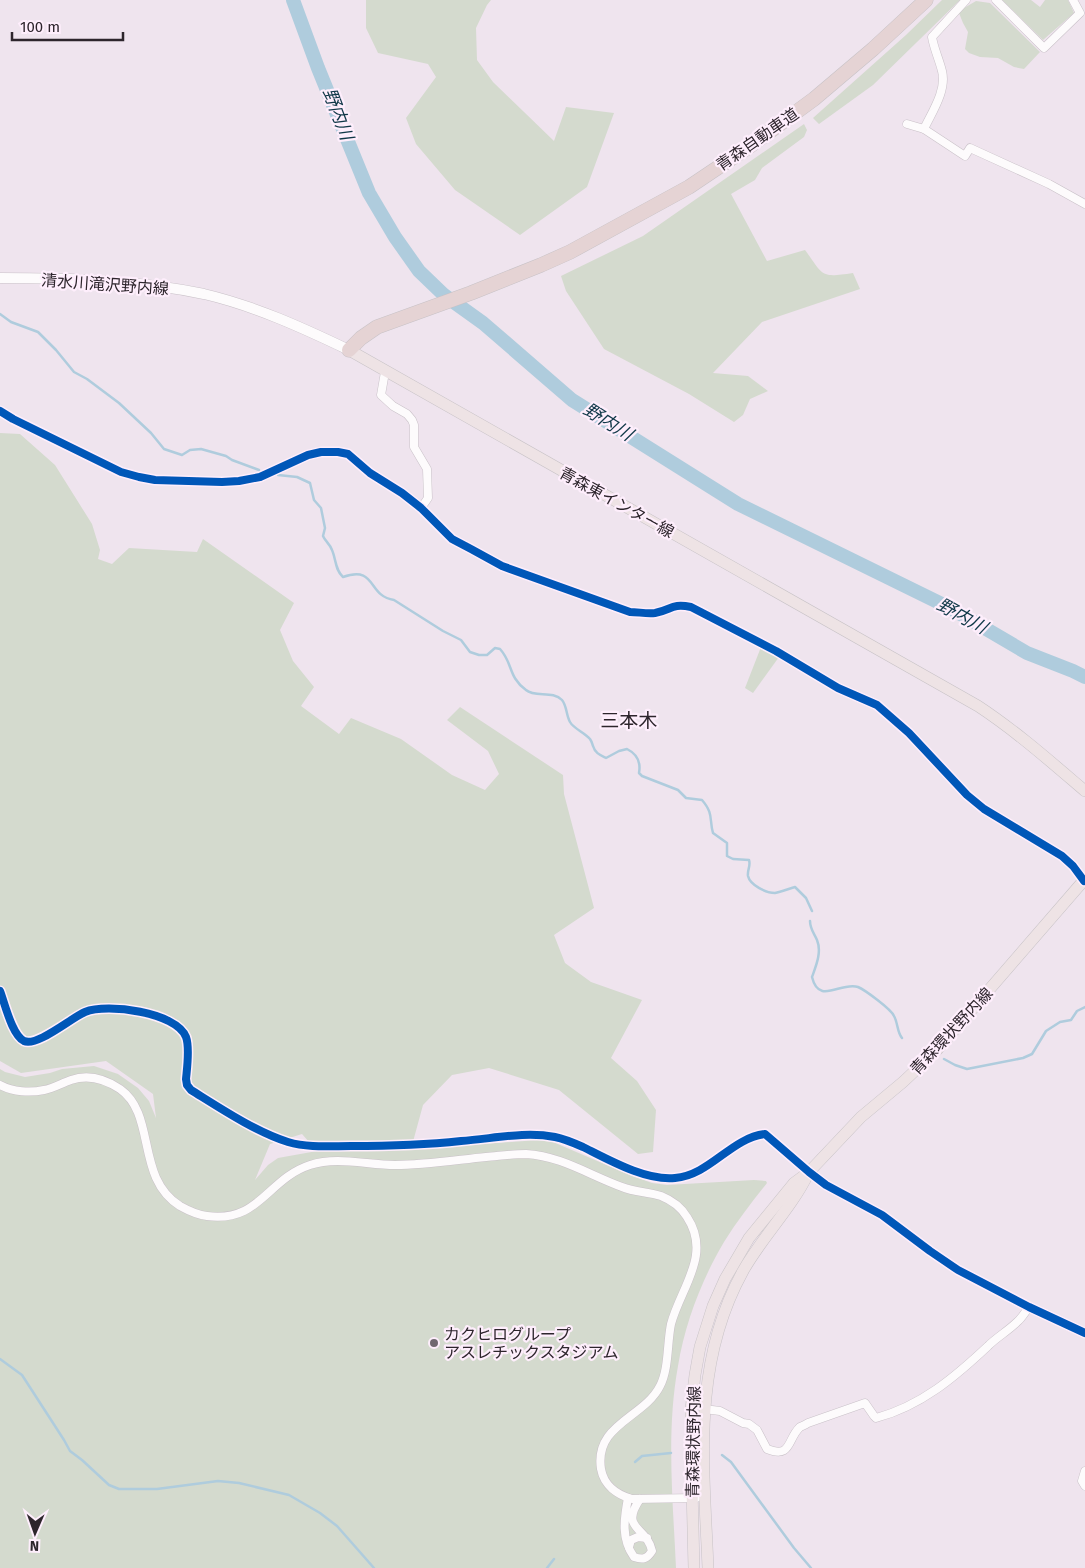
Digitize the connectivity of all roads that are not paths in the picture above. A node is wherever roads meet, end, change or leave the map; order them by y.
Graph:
1 (926, 0) edge
2 (966, 0) edge
3 (996, 0) edge
4 (1073, 0) edge
5 (906, 124) dead end
6 (924, 129) junction
7 (1085, 204) edge
8 (0, 278) edge
9 (349, 350) junction
10 (385, 372) junction
11 (0, 411) edge
12 (421, 508) junction
13 (1085, 791) edge
14 (1085, 881) edge
15 (0, 991) edge
16 (0, 1085) edge
17 (809, 1172) junction
18 (1029, 1307) junction
19 (1085, 1333) edge
20 (704, 1409) junction
21 (1085, 1471) edge
22 (1085, 1486) edge
23 (628, 1498) junction
24 (692, 1498) junction
25 (705, 1498) junction
26 (640, 1499) junction
27 (647, 1538) junction
28 (628, 1547) junction
29 (694, 1568) edge
30 (708, 1568) edge

1 - 9 highway, 青森自動車道
2 - 6 street
3 - 4 street
5 - 6 street
6 - 7 street
8 - 9 main road, 清水川滝沢野内線
9 - 10 main road, 青森東インター線
10 - 12 street
10 - 13 main road, 青森東インター線
11 - 12 street
12 - 14 street
14 - 17 main road, 青森環状野内線
15 - 17 street
16 - 23 street
17 - 18 street
17 - 20 main road, 青森環状野内線
17 - 24 main road, 青森環状野内線
18 - 19 street
18 - 20 street
20 - 25 main road, 青森環状野内線
21 - 22 street
23 - 26 street
23 - 28 street
24 - 25 street
24 - 26 street
24 - 29 main road, 青森環状野内線
25 - 30 main road, 青森環状野内線
26 - 27 street
27 - 28 street
27 - 28 street

